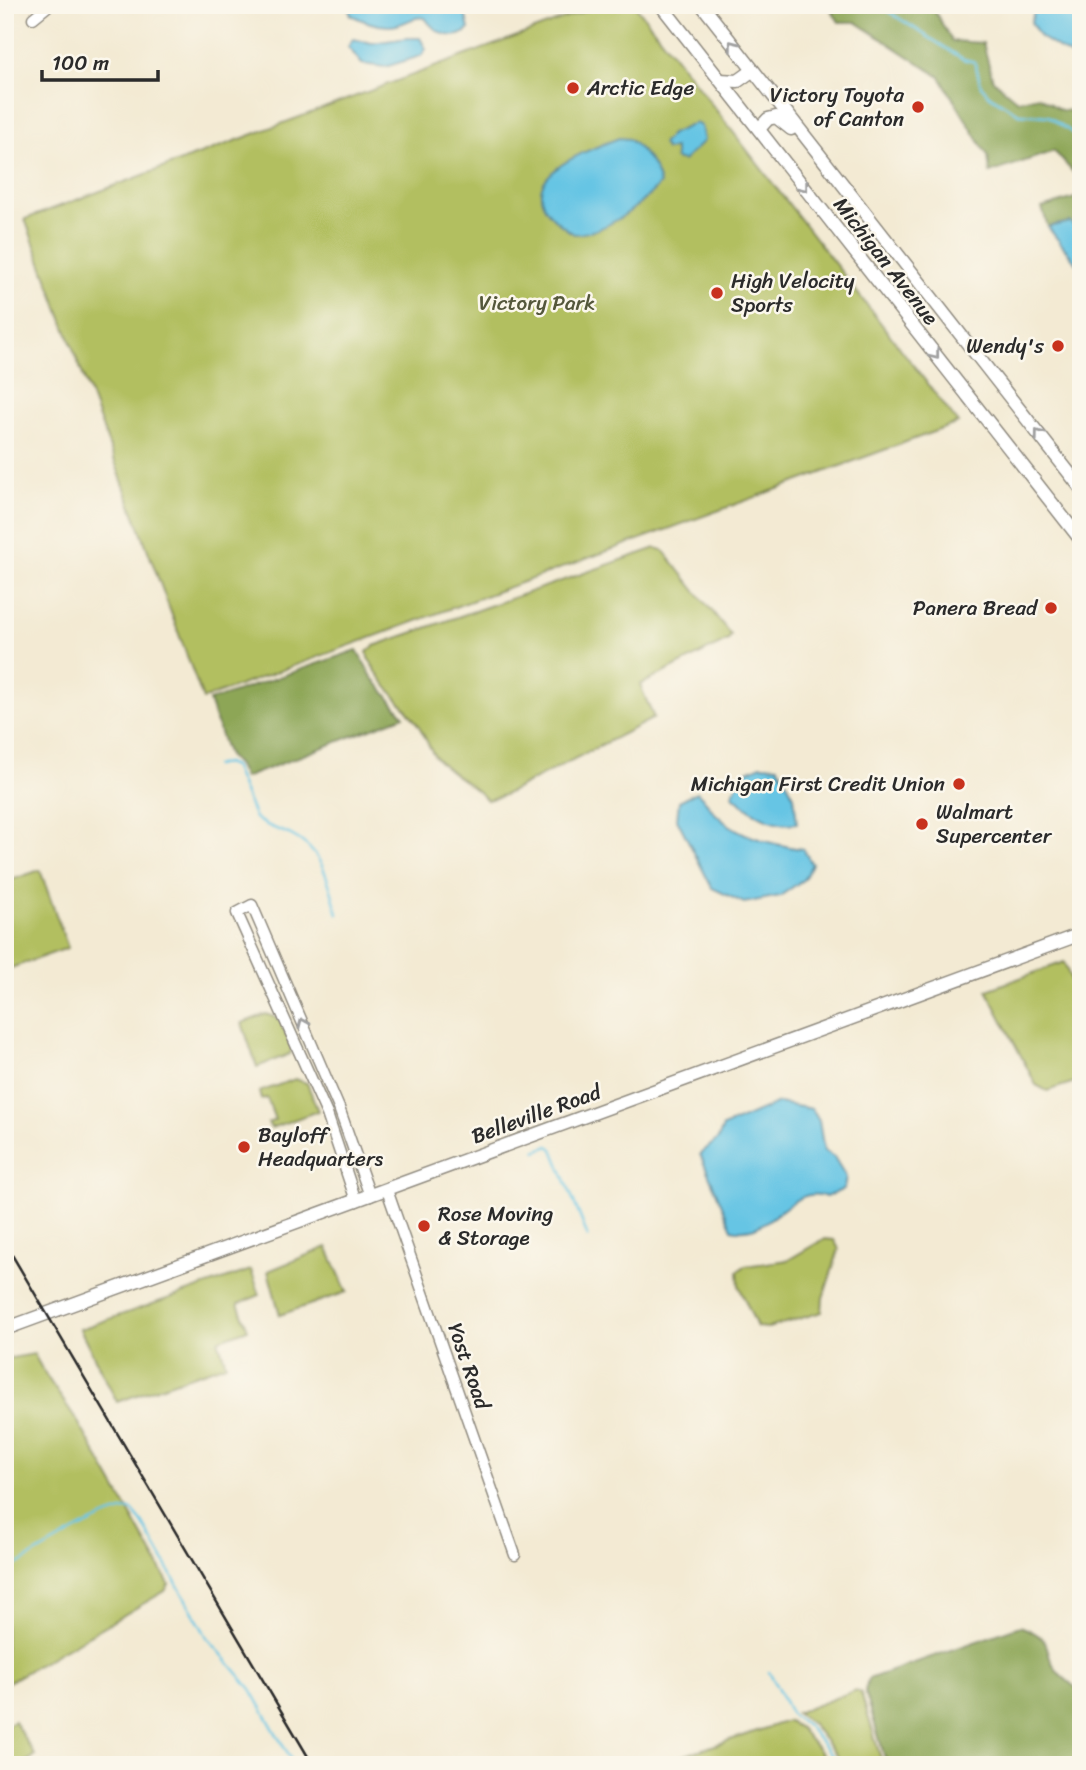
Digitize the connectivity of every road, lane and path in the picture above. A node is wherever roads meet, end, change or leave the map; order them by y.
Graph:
1 (49, 5) edge
2 (661, 5) edge
3 (702, 5) edge
4 (33, 18) dead end
5 (752, 71) junction
6 (720, 80) junction
7 (759, 129) junction
8 (844, 186) junction
9 (1081, 488) edge
10 (1081, 540) edge
11 (1081, 934) edge
12 (289, 991) junction
13 (275, 998) junction
14 (318, 1058) junction
15 (304, 1064) junction
16 (339, 1108) junction
17 (327, 1114) junction
18 (387, 1190) junction
19 (370, 1196) junction
20 (356, 1201) junction
21 (5, 1329) edge
22 (515, 1555) dead end

1 - 4 street
2 - 6 main road, Michigan Avenue
5 -> 3 main road, Michigan Avenue
5 - 6 main road
5 - 8 main road, Michigan Avenue
6 - 7 main road, Michigan Avenue
7 - 8 main road
7 -> 10 main road, Michigan Avenue
9 -> 8 main road, Michigan Avenue
11 - 18 main road, Belleville Road
12 - 13 street
12 - 13 street
14 -> 12 street
13 - 15 street
14 - 15 street
14 - 16 street
15 - 17 street
16 - 17 street
16 - 19 street
17 - 20 street
18 - 19 main road, Belleville Road
18 - 22 street, Yost Road
19 - 20 main road, Belleville Road
20 - 21 main road, Belleville Road

